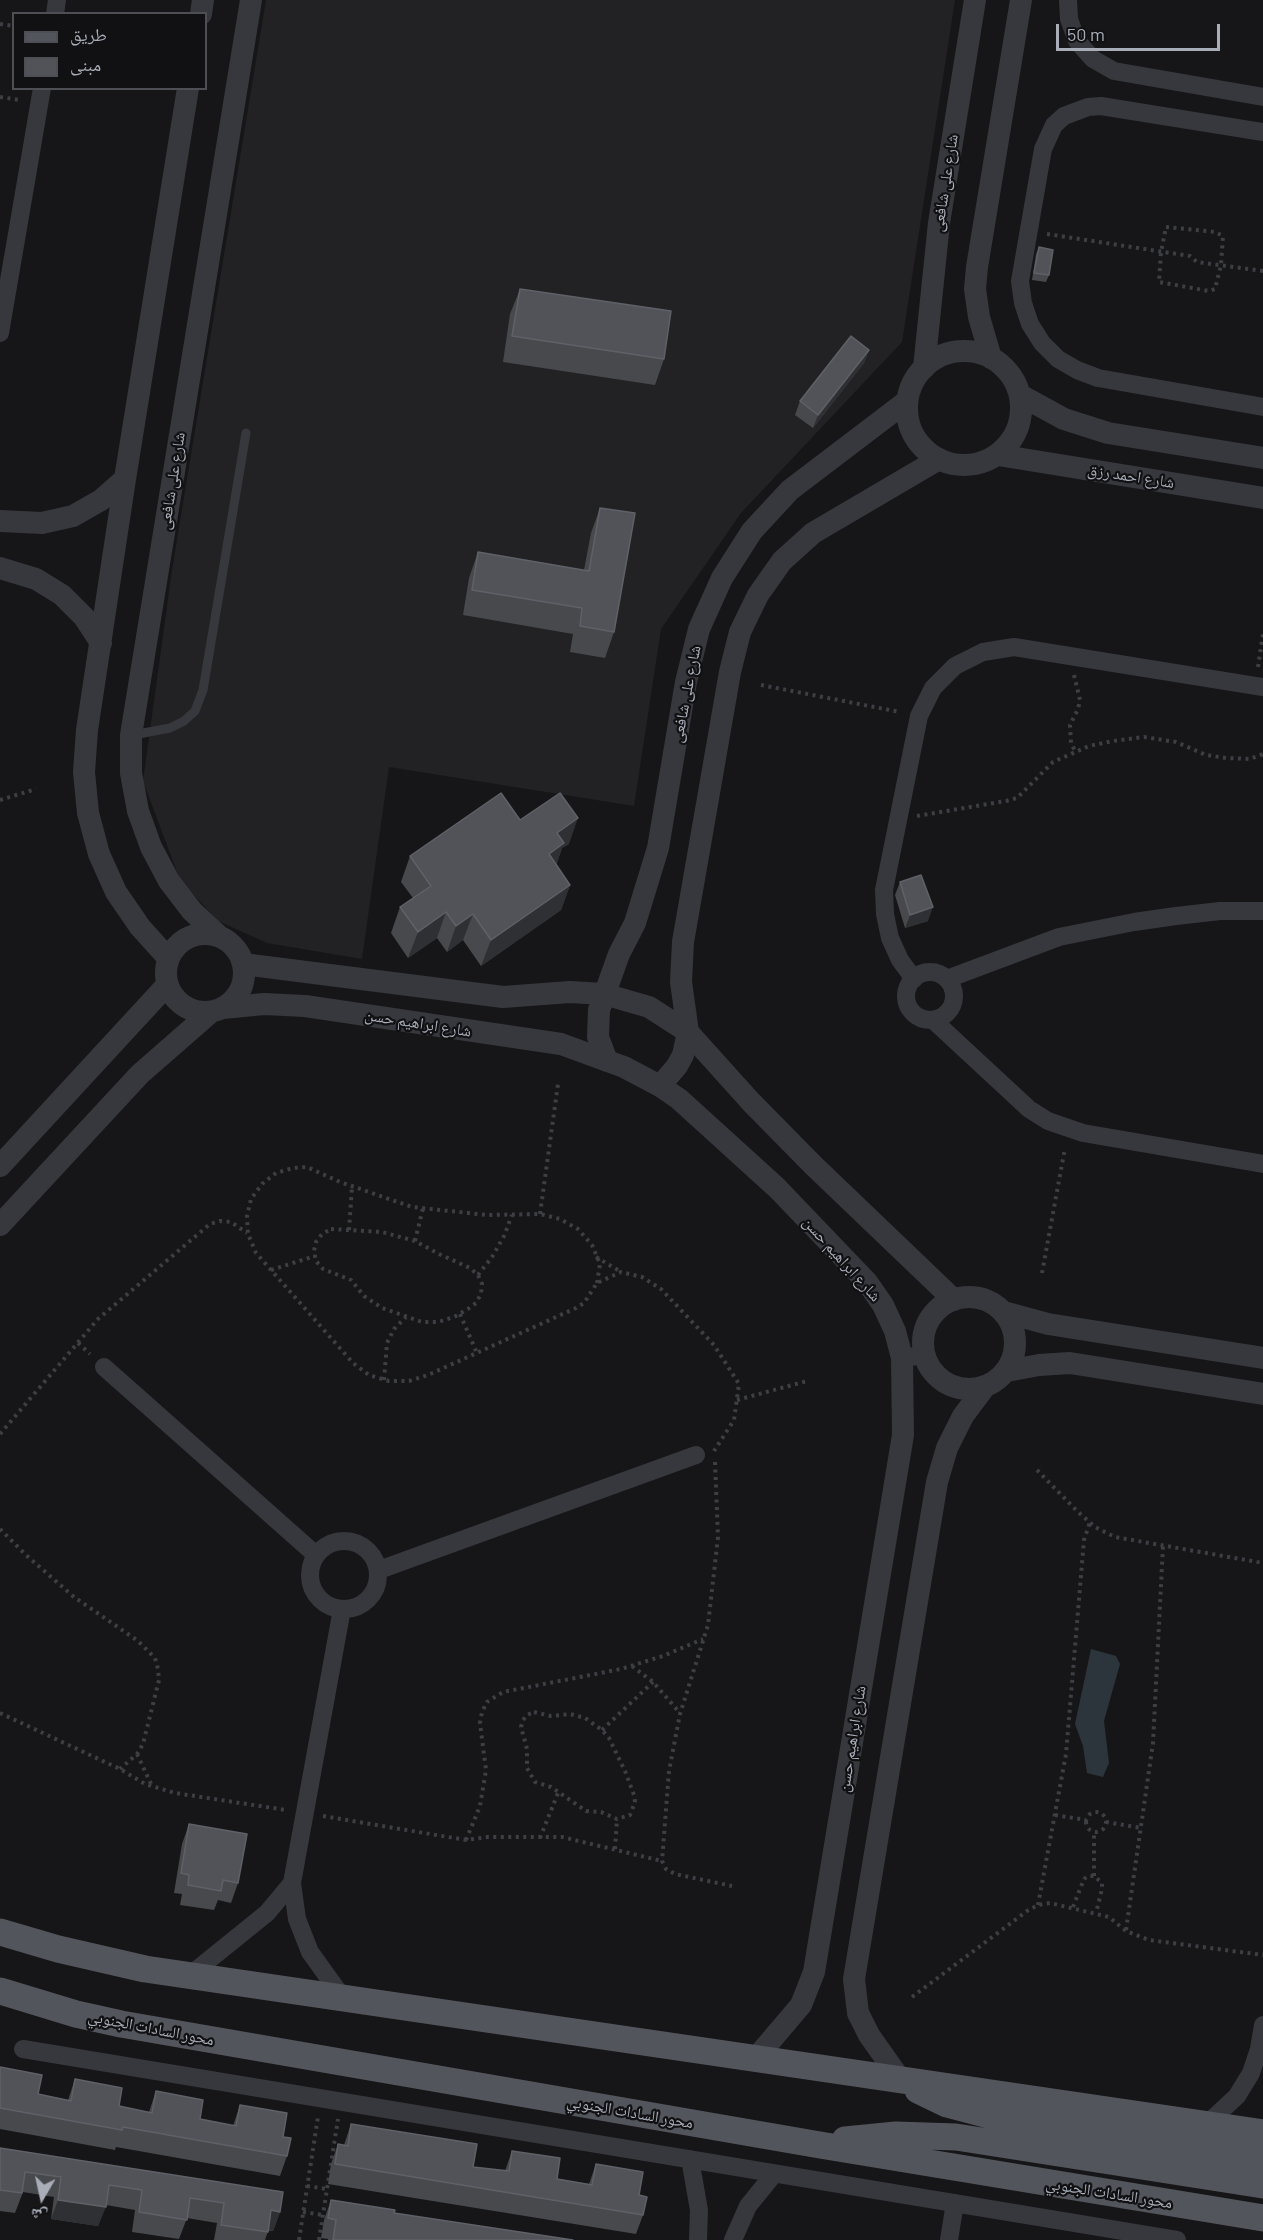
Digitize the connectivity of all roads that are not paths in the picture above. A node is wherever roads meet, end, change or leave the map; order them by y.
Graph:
1 (251, 0) edge
2 (975, 0) edge
3 (1021, 0) edge
4 (1068, 0) edge
5 (42, 90) edge
6 (188, 90) edge
7 (1263, 97) edge
8 (1263, 132) edge
9 (0, 333) edge
10 (991, 358) junction
11 (924, 368) junction
12 (1020, 395) junction
13 (908, 401) junction
14 (1263, 407) edge
15 (246, 433) dead end
16 (998, 454) junction
17 (1263, 458) edge
18 (939, 459) junction
19 (125, 479) junction
20 (1263, 498) edge
21 (0, 521) edge
22 (0, 568) edge
23 (101, 643) junction
24 (1259, 687) edge
25 (131, 735) junction
26 (1263, 911) edge
27 (220, 937) junction
28 (168, 958) junction
29 (243, 964) junction
30 (914, 979) junction
31 (947, 979) junction
32 (167, 985) junction
33 (604, 994) junction
34 (217, 1010) junction
35 (933, 1020) junction
36 (688, 1032) junction
37 (607, 1060) junction
38 (660, 1086) junction
39 (1263, 1164) edge
40 (0, 1166) edge
41 (0, 1225) edge
42 (954, 1300) junction
43 (1004, 1312) junction
44 (924, 1355) junction
45 (902, 1358) junction
46 (1263, 1358) edge
47 (104, 1367) dead end
48 (1007, 1371) junction
49 (984, 1388) junction
50 (1263, 1394) edge
51 (696, 1455) road end
52 (316, 1555) junction
53 (379, 1570) junction
54 (342, 1609) junction
55 (292, 1883) junction
56 (0, 1932) edge
57 (189, 1976) junction
58 (0, 1991) edge
59 (343, 1998) junction
60 (1263, 2025) edge
61 (22, 2049) dead end
62 (756, 2058) junction
63 (900, 2079) junction
64 (1207, 2124) junction
65 (1263, 2133) edge
66 (820, 2145) junction
67 (690, 2159) junction
68 (1263, 2159) edge
69 (774, 2174) junction
70 (1263, 2185) edge
71 (954, 2203) junction
72 (1263, 2218) edge
73 (698, 2240) edge
74 (733, 2240) edge
75 (949, 2240) edge
76 (1177, 2240) edge

1 - 25 street, شارع على شافعى
2 - 11 street, شارع على شافعى
3 - 10 street
4 - 7 street
5 - 9 street
6 - 19 street
8 - 14 street
10 - 11 street
10 - 12 street
11 - 13 street
12 - 16 street
12 - 17 street
13 - 18 street
13 - 33 street, شارع على شافعى
15 - 25 lane
16 - 18 street
16 - 20 street, شارع احمد رزق
18 - 36 street
19 - 21 street
19 - 23 street
22 - 23 street
23 - 28 street
24 - 30 street
25 - 27 street, شارع على شافعى
26 - 31 street
27 - 28 street
27 - 29 street
28 - 32 street
29 - 33 street
29 - 34 street
30 - 31 street
30 - 35 street
31 - 35 street
32 - 34 street
32 - 40 street
33 - 36 street
33 - 37 street, شارع على شافعى
34 - 37 street, شارع ابراهيم حسن
34 - 41 street
35 - 39 street
36 - 38 street
36 - 42 street
37 - 38 street, شارع ابراهيم حسن
38 - 45 street, شارع ابراهيم حسن
42 - 43 street
42 - 44 street
43 - 46 street
43 - 48 street
44 - 45 street
44 - 49 street
45 - 62 street, شارع ابراهيم حسن
47 - 52 street
48 - 49 street
48 - 50 street
49 - 63 street
51 - 53 street
52 - 53 street
52 - 54 street
53 - 54 street
54 - 55 street
55 - 57 street
55 - 59 street
56 - 57 main road
57 - 59 main road
58 - 66 main road, محور السادات الجنوبي
59 - 62 main road
60 - 64 street
61 - 67 street
62 - 63 main road
63 - 64 main road
63 - 68 main road
64 - 65 main road
66 - 70 main road
66 - 72 main road, محور السادات الجنوبي
67 - 69 street
67 - 73 street
69 - 71 street
69 - 74 street
71 - 75 street
71 - 76 street

